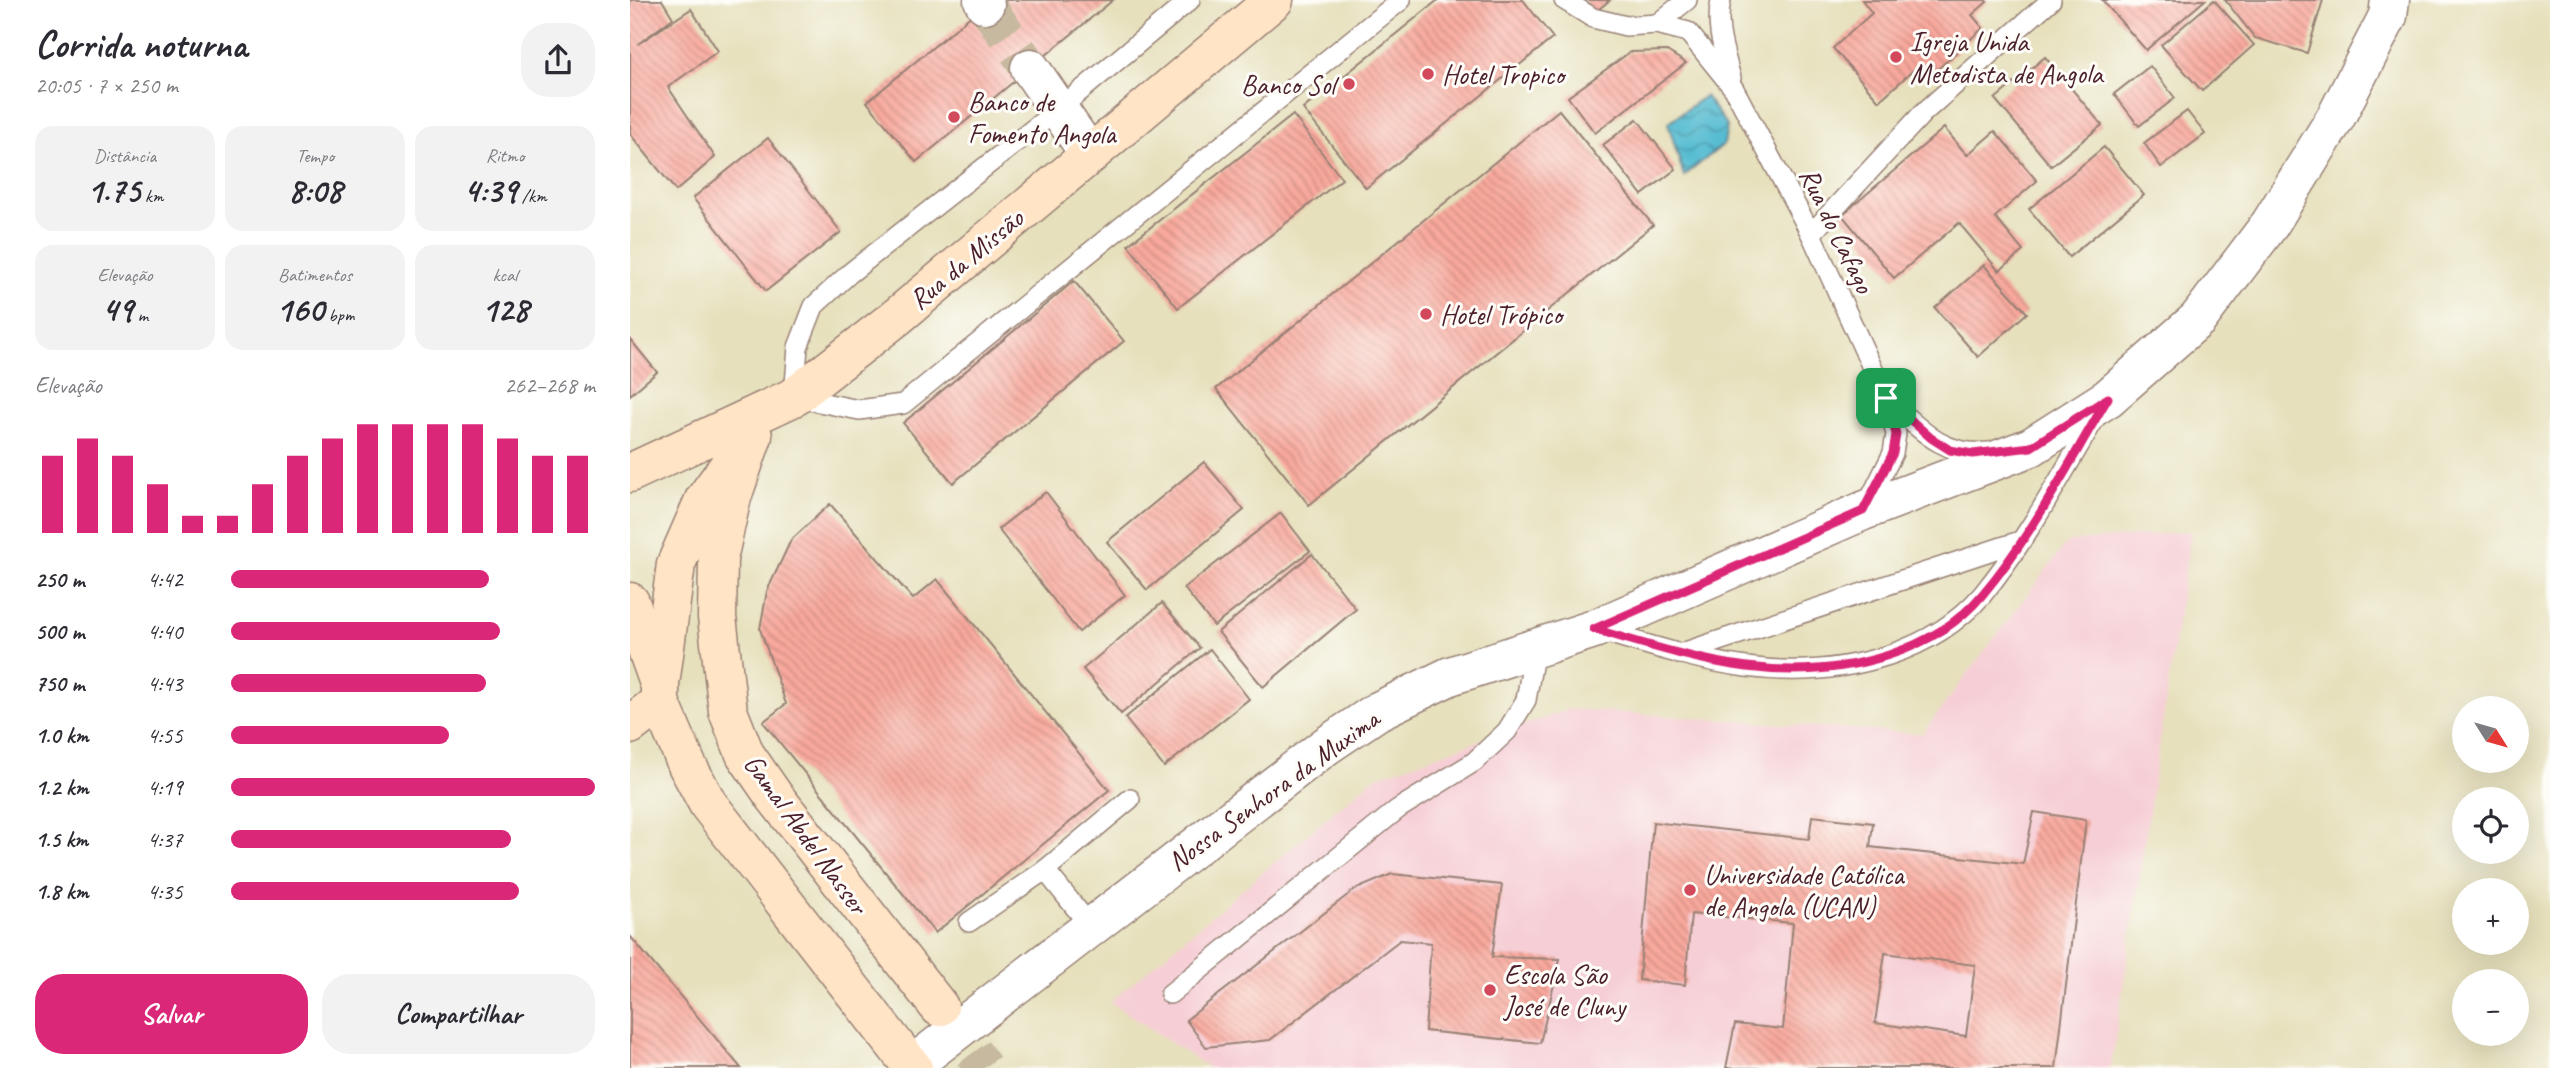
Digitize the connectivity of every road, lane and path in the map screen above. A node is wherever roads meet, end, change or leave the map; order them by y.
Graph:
1 (1190, 0) edge
2 (1274, 0) edge
3 (1401, 0) edge
4 (1564, 0) edge
5 (1687, 0) edge
6 (1721, 0) edge
7 (2051, 0) edge
8 (2390, 0) edge
9 (1657, 24) junction
10 (1030, 68) tunnel mouth
11 (1734, 89) junction
12 (1059, 108) junction
13 (1090, 155) junction
14 (1811, 234) junction
15 (794, 397) junction
16 (1886, 398) junction
17 (2108, 398) junction
18 (753, 436) junction
19 (2031, 447) junction
20 (630, 473) edge
21 (1863, 511) junction
22 (2020, 541) junction
23 (630, 602) edge
24 (1594, 629) junction
25 (1535, 649) junction
26 (1678, 654) junction
27 (660, 694) junction
28 (630, 725) edge
29 (1130, 799) dead end
30 (1045, 870) junction
31 (969, 922) dead end
32 (1091, 927) junction
33 (1170, 994) dead end
34 (939, 1007) tunnel mouth
35 (911, 1067) edge

1 - 12 lane
2 - 13 main road, Rua da Missão
3 - 15 lane
4 - 9 lane, Rua do Cafago
5 - 9 lane
6 - 11 lane, Rua do Cafago
7 - 14 lane
8 - 17 street, Nossa Senhora da Muxima
9 - 11 lane, Rua do Cafago
10 - 12 street
11 - 14 lane, Rua do Cafago
12 - 13 street
12 - 15 lane
13 - 15 main road, Rua da Missão
14 - 16 lane, Rua do Cafago
15 - 18 main road, Gamal Abdel Nasser
15 - 20 main road, Rua da Missão
16 - 19 lane, Rua do Cafago
16 - 21 lane, Rua do Cafago
17 - 19 street, Nossa Senhora da Muxima
17 - 22 lane
18 - 27 main road, Gamal Abdel Nasser
18 - 34 main road, Gamal Abdel Nasser
19 - 21 street, Nossa Senhora da Muxima
21 - 24 street, Nossa Senhora da Muxima
22 - 26 lane
22 - 26 lane
23 - 27 main road, Gamal Abdel Nasser
24 - 25 street, Nossa Senhora da Muxima
24 - 26 lane
25 - 32 street, Nossa Senhora da Muxima
25 - 33 lane
27 - 28 main road
27 - 35 main road, Gamal Abdel Nasser
29 - 30 lane
30 - 31 lane
30 - 32 lane
32 - 35 street, Nossa Senhora da Muxima

